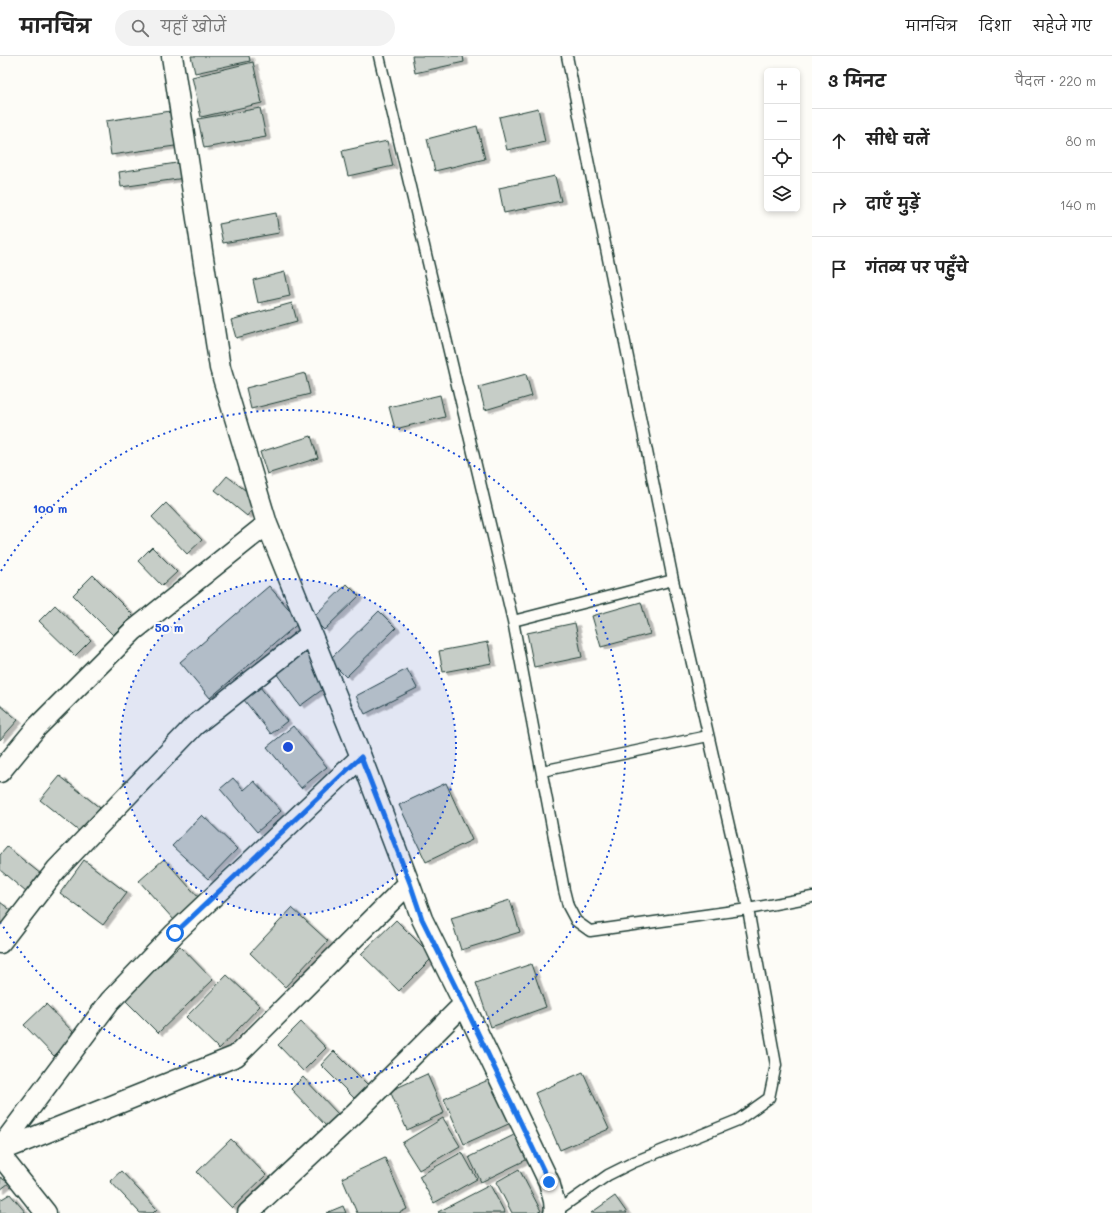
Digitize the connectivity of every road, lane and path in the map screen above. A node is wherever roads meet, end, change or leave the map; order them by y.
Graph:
1 (172, 56) edge
2 (379, 56) edge
3 (567, 56) edge
4 (267, 524) junction
5 (673, 580) junction
6 (514, 621) junction
7 (312, 634) junction
8 (708, 736) junction
9 (361, 757) junction
10 (542, 771) junction
11 (0, 772) edge
12 (410, 883) junction
13 (812, 897) edge
14 (748, 909) junction
15 (0, 943) edge
16 (464, 1004) junction
17 (0, 1150) edge
18 (0, 1155) edge
19 (257, 1210) edge
20 (555, 1212) edge
21 (46, 1213) edge

1 - 4 street
2 - 6 lane
3 - 5 lane
4 - 7 street
4 - 11 street
5 - 6 lane
5 - 8 lane
6 - 10 lane
7 - 9 street
7 - 15 street
8 - 10 lane
8 - 14 lane
9 - 12 street
9 - 17 street
10 - 14 lane
12 - 16 street
12 - 17 street
13 - 14 lane
14 - 20 lane
16 - 19 street
16 - 20 street
18 - 21 street

